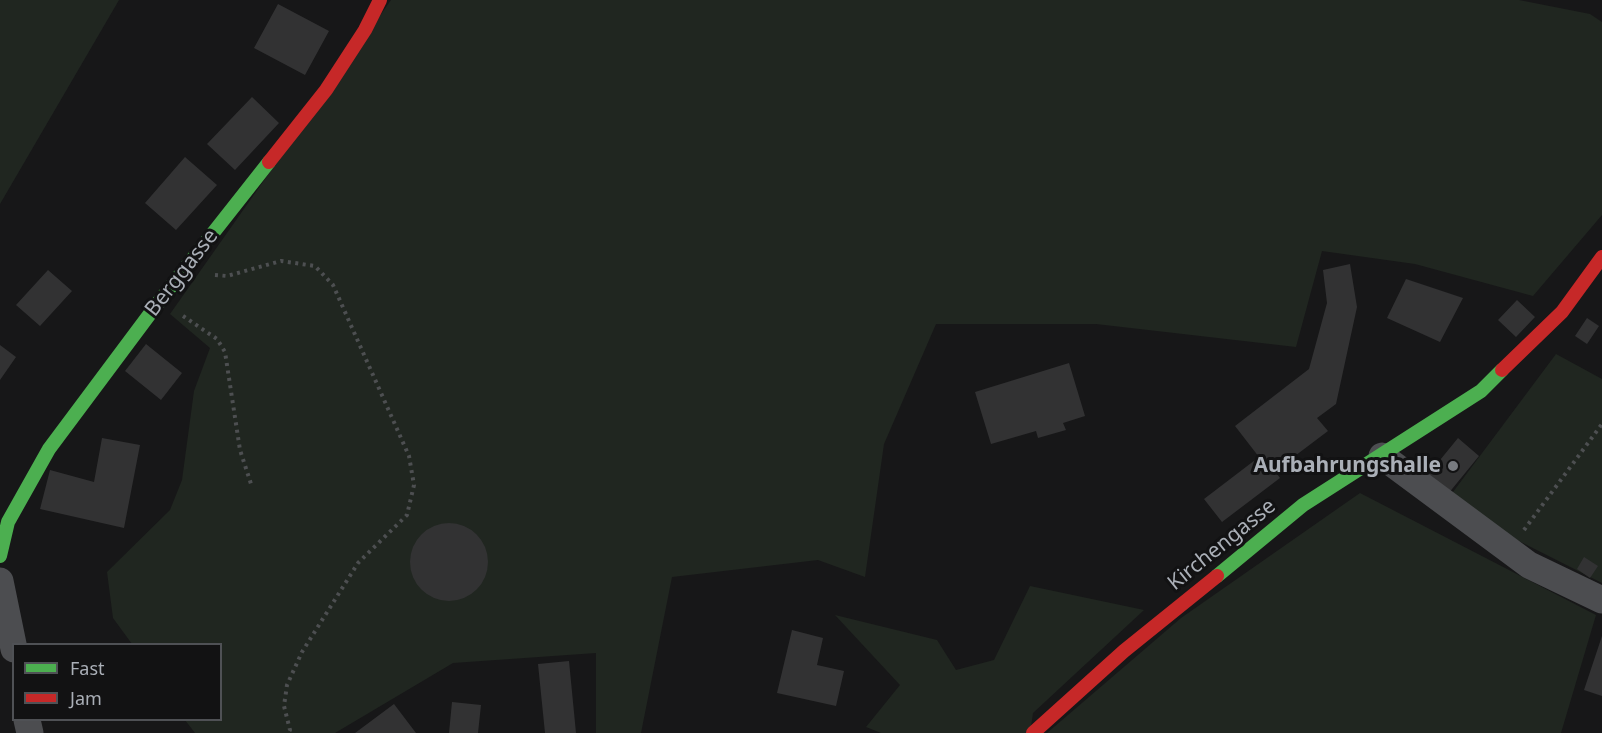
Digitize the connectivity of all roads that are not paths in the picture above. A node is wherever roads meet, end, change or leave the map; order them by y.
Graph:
1 (380, 0) edge
2 (1602, 257) edge
3 (1382, 456) junction
4 (0, 556) edge
5 (0, 581) edge
6 (1602, 600) edge
7 (13, 643) edge
8 (1033, 733) edge

1 - 4 street, Berggasse
2 - 3 street, Kirchengasse
3 - 6 street
3 - 8 street, Kirchengasse
5 - 7 street

